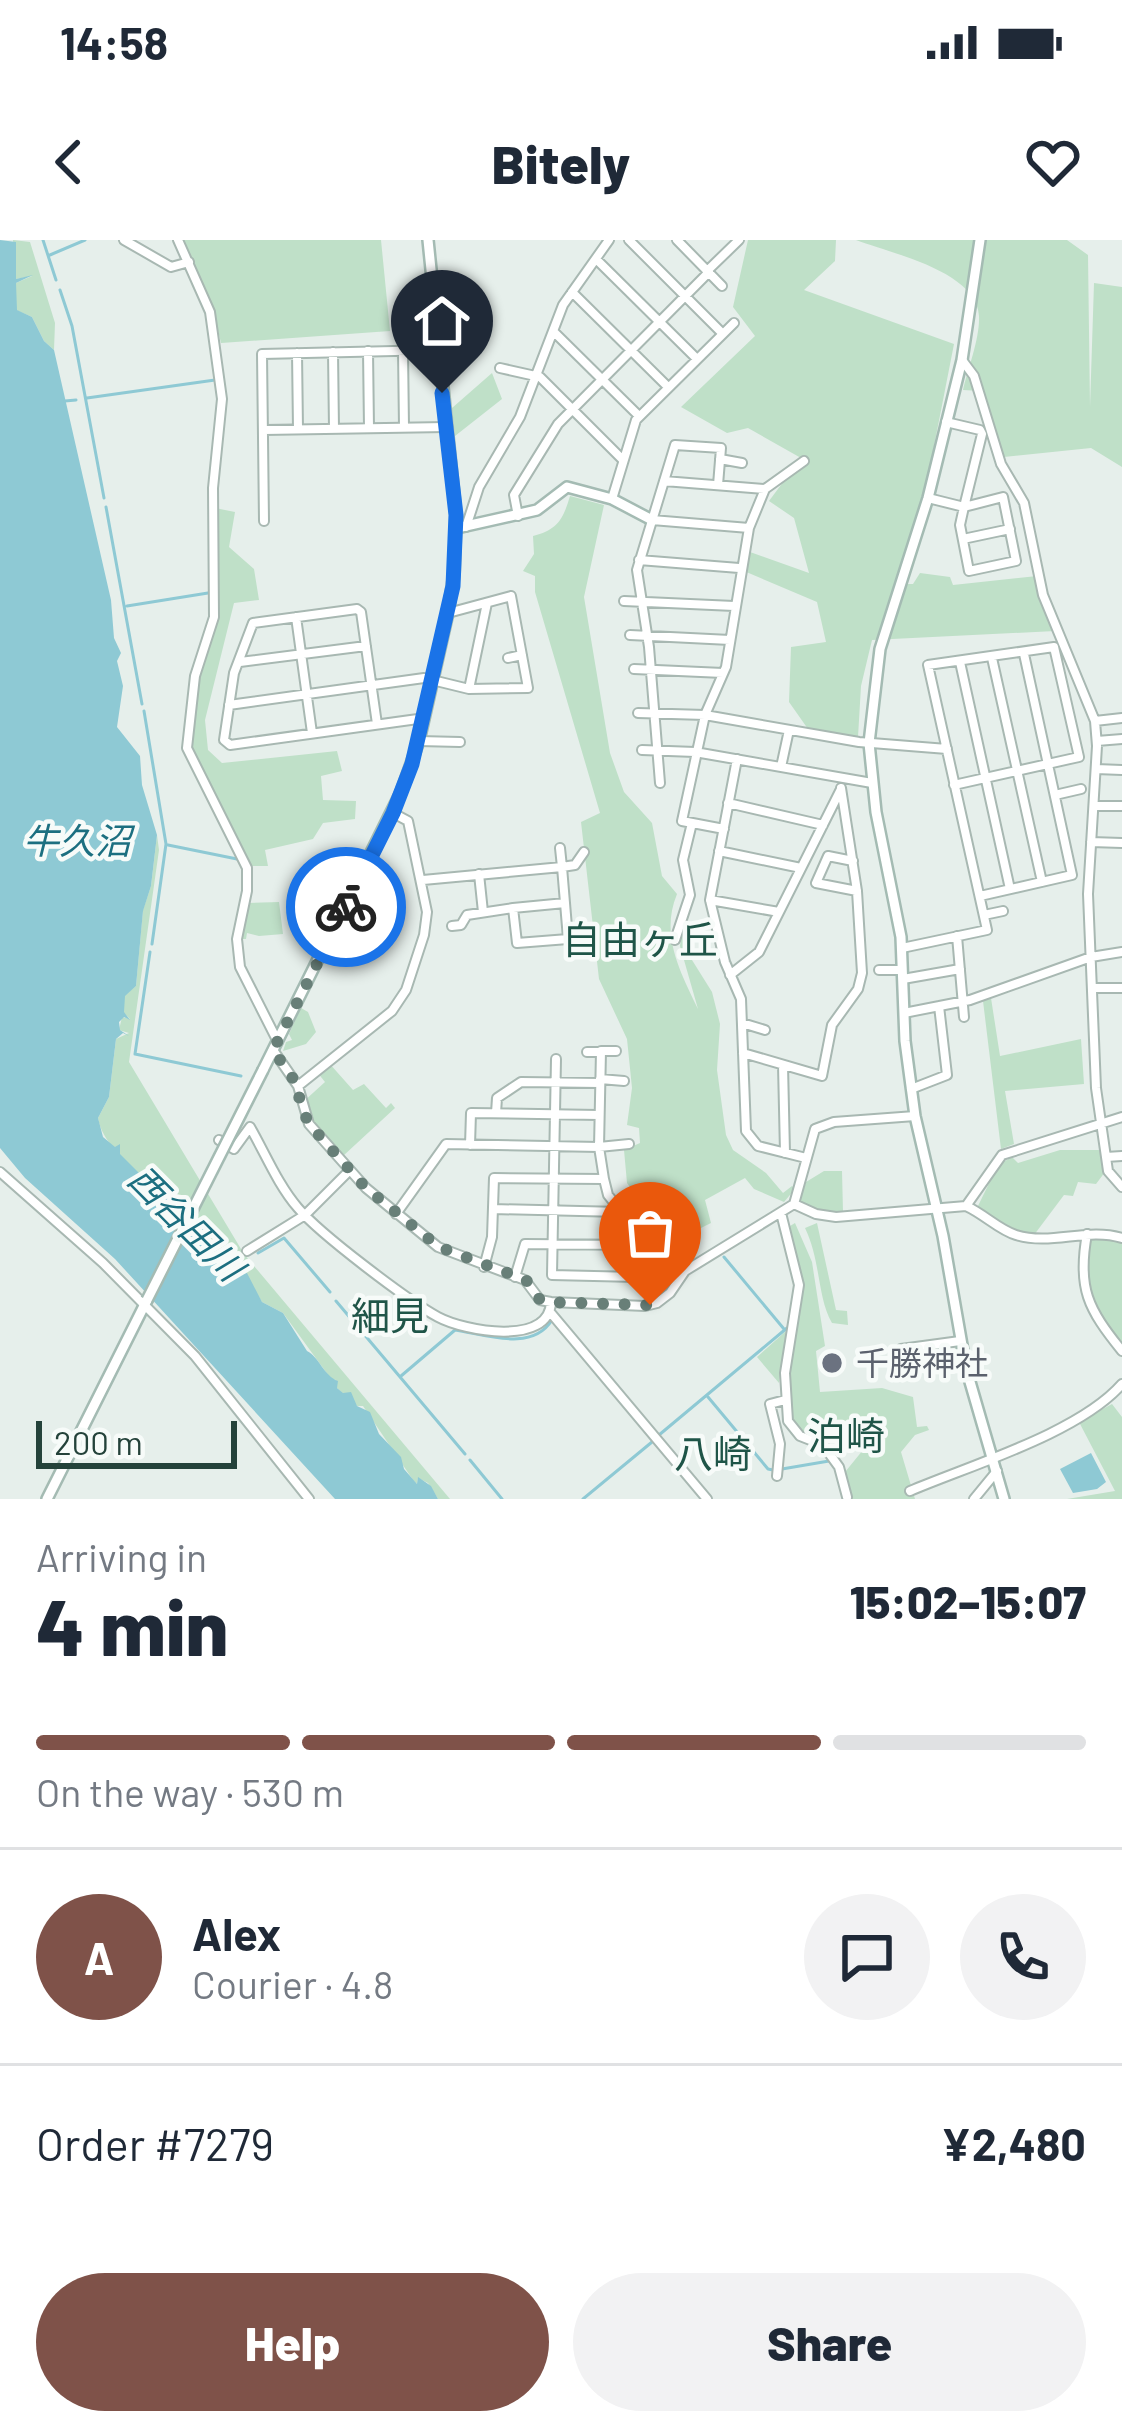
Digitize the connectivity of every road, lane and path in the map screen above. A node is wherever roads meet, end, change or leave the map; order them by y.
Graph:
1 (124, 240) edge
2 (178, 240) edge
3 (428, 240) edge
4 (594, 240) edge
5 (610, 240) edge
6 (628, 240) edge
7 (676, 240) edge
8 (739, 240) edge
9 (980, 240) edge
10 (598, 255) junction
11 (189, 262) junction
12 (708, 272) junction
13 (722, 286) dead end
14 (572, 292) junction
15 (685, 296) junction
16 (659, 322) junction
17 (734, 322) dead end
18 (553, 332) junction
19 (722, 333) junction
20 (438, 350) junction
21 (631, 350) junction
22 (368, 351) junction
23 (403, 351) junction
24 (332, 352) junction
25 (297, 353) junction
26 (697, 359) junction
27 (962, 360) junction
28 (500, 368) dead end
29 (536, 375) junction
30 (602, 380) junction
31 (668, 387) junction
32 (513, 399) dead end
33 (525, 402) junction
34 (573, 409) junction
35 (639, 416) junction
36 (946, 422) junction
37 (404, 427) junction
38 (446, 427) junction
39 (369, 428) junction
40 (298, 429) junction
41 (334, 429) junction
42 (264, 430) junction
43 (693, 430) dead end
44 (691, 446) junction
45 (720, 459) junction
46 (623, 460) junction
47 (804, 461) dead end
48 (742, 463) dead end
49 (664, 481) junction
50 (718, 485) junction
51 (764, 489) junction
52 (928, 498) junction
53 (612, 499) junction
54 (964, 507) junction
55 (518, 515) junction
56 (652, 520) junction
57 (265, 521) dead end
58 (461, 527) junction
59 (748, 528) junction
60 (1010, 529) junction
61 (962, 539) junction
62 (639, 560) junction
63 (740, 568) junction
64 (511, 582) dead end
65 (511, 596) junction
66 (641, 599) junction
67 (624, 601) dead end
68 (487, 603) junction
69 (734, 606) junction
70 (448, 613) junction
71 (296, 617) junction
72 (646, 633) junction
73 (629, 635) dead end
74 (730, 640) junction
75 (366, 646) junction
76 (1024, 654) junction
77 (522, 655) junction
78 (301, 656) junction
79 (508, 658) dead end
80 (992, 658) junction
81 (240, 662) junction
82 (960, 662) junction
83 (649, 668) junction
84 (634, 669) dead end
85 (723, 674) junction
86 (433, 681) junction
87 (372, 685) junction
88 (933, 688) junction
89 (469, 689) junction
90 (918, 691) dead end
91 (306, 694) junction
92 (230, 705) junction
93 (654, 712) junction
94 (638, 713) dead end
95 (939, 714) junction
96 (704, 716) junction
97 (424, 718) junction
98 (924, 718) dead end
99 (1122, 718) edge
100 (1095, 721) junction
101 (377, 724) junction
102 (789, 730) junction
103 (311, 733) junction
104 (1122, 739) edge
105 (419, 741) junction
106 (1097, 741) junction
107 (460, 742) dead end
108 (869, 742) junction
109 (657, 748) junction
110 (642, 749) dead end
111 (946, 749) junction
112 (695, 752) junction
113 (736, 759) junction
114 (1047, 764) junction
115 (781, 767) junction
116 (1096, 770) junction
117 (1122, 770) edge
118 (1017, 771) junction
119 (986, 778) junction
120 (660, 783) dead end
121 (872, 783) junction
122 (844, 784) junction
123 (954, 785) junction
124 (1081, 789) dead end
125 (1055, 795) junction
126 (728, 803) junction
127 (1094, 806) junction
128 (1122, 806) edge
129 (393, 813) junction
130 (692, 823) junction
131 (823, 825) junction
132 (724, 829) junction
133 (1090, 842) junction
134 (1122, 843) edge
135 (560, 848) dead end
136 (584, 851) dead end
137 (719, 851) junction
138 (530, 854) dead end
139 (853, 861) junction
140 (562, 867) junction
141 (801, 868) junction
142 (531, 870) junction
143 (478, 874) junction
144 (423, 880) junction
145 (1042, 882) junction
146 (1010, 889) junction
147 (857, 891) junction
148 (481, 895) junction
149 (466, 896) dead end
150 (980, 896) junction
151 (710, 900) junction
152 (565, 903) junction
153 (513, 908) junction
154 (1004, 911) dead end
155 (779, 912) junction
156 (483, 913) junction
157 (984, 915) junction
158 (452, 926) dead end
159 (957, 936) junction
160 (675, 940) dead end
161 (902, 948) junction
162 (1122, 952) edge
163 (1091, 957) junction
164 (960, 969) junction
165 (879, 970) dead end
166 (730, 975) junction
167 (903, 975) junction
168 (1093, 988) junction
169 (1122, 988) edge
170 (964, 1001) junction
171 (939, 1006) junction
172 (904, 1012) junction
173 (964, 1017) dead end
174 (742, 1023) junction
175 (765, 1030) dead end
176 (275, 1046) junction
177 (616, 1051) dead end
178 (587, 1052) dead end
179 (601, 1052) junction
180 (743, 1054) junction
181 (556, 1059) dead end
182 (784, 1065) junction
183 (600, 1081) junction
184 (624, 1081) dead end
185 (555, 1082) junction
186 (298, 1086) junction
187 (910, 1089) junction
188 (496, 1113) junction
189 (555, 1114) junction
190 (600, 1115) junction
191 (915, 1116) junction
192 (1122, 1117) edge
193 (1099, 1123) junction
194 (219, 1140) dead end
195 (629, 1144) dead end
196 (470, 1145) junction
197 (554, 1146) junction
198 (599, 1147) junction
199 (785, 1154) junction
200 (1122, 1156) edge
201 (1106, 1157) junction
202 (806, 1158) junction
203 (349, 1171) junction
204 (0, 1172) edge
205 (554, 1178) junction
206 (604, 1179) junction
207 (1122, 1187) edge
208 (794, 1204) junction
209 (966, 1206) junction
210 (936, 1207) junction
211 (493, 1210) junction
212 (553, 1211) junction
213 (621, 1212) junction
214 (781, 1213) junction
215 (305, 1214) junction
216 (396, 1214) junction
217 (1087, 1234) junction
218 (1122, 1238) edge
219 (552, 1243) junction
220 (648, 1245) junction
221 (247, 1251) dead end
222 (484, 1267) junction
223 (515, 1277) junction
224 (647, 1277) junction
225 (678, 1278) junction
226 (145, 1303) junction
227 (550, 1307) junction
228 (960, 1341) junction
229 (901, 1349) dead end
230 (1122, 1351) edge
231 (1122, 1384) edge
232 (785, 1400) junction
233 (995, 1465) junction
234 (777, 1476) dead end
235 (910, 1491) dead end
236 (847, 1497) edge
237 (47, 1499) edge
238 (309, 1499) edge
239 (707, 1499) edge
240 (974, 1499) edge
241 (1004, 1499) edge

1 - 11 street
2 - 11 street
3 - 20 street
4 - 10 street
5 - 10 street
6 - 15 street
7 - 12 street
8 - 12 street
9 - 27 street
10 - 14 street
10 - 16 street
11 - 176 street
12 - 13 street
12 - 15 street
14 - 18 street
14 - 21 street
15 - 16 street
15 - 19 street
16 - 21 street
16 - 26 street
17 - 19 street
18 - 29 street
18 - 30 street
19 - 26 street
20 - 23 street
20 - 38 street
21 - 30 street
21 - 31 street
22 - 23 street
22 - 24 street
22 - 39 street
23 - 37 street
24 - 25 street
24 - 41 street
25 - 40 street
25 - 42 street
26 - 31 street
27 - 36 street
27 - 100 street
28 - 29 street
29 - 33 street
29 - 34 street
30 - 34 street
30 - 35 street
31 - 35 street
32 - 33 street
33 - 58 street
34 - 46 street
34 - 55 street
35 - 46 street
36 - 52 street
36 - 54 street
37 - 38 street
37 - 39 street
38 - 58 street
39 - 41 street
40 - 41 street
40 - 42 street
42 - 57 street
43 - 44 street
44 - 45 street
44 - 49 street
45 - 48 street
45 - 50 street
46 - 53 street
47 - 51 street
49 - 50 street
49 - 56 street
50 - 51 street
51 - 59 street
52 - 54 street
52 - 108 street
53 - 55 street
53 - 56 street
54 - 60 street
54 - 61 street
55 - 58 street
56 - 59 street
56 - 62 street
58 - 70 street
59 - 63 street
60 - 61 street
60 - 61 street
62 - 63 street
62 - 66 street
63 - 69 street
64 - 65 street
65 - 68 street
65 - 77 street
66 - 67 street
66 - 69 street
66 - 72 street
68 - 70 street
68 - 89 street
69 - 74 street
70 - 86 street
71 - 75 street
71 - 78 street
71 - 81 street
72 - 73 street
72 - 74 street
72 - 83 street
74 - 85 street
75 - 78 street
75 - 87 street
76 - 80 street
76 - 114 street
76 - 114 street
77 - 79 street
77 - 89 street
78 - 81 street
78 - 91 street
80 - 82 street
80 - 118 street
81 - 92 street
82 - 88 street
82 - 119 street
83 - 84 street
83 - 85 street
83 - 93 street
85 - 96 street
86 - 87 street
86 - 89 street
86 - 97 street
87 - 91 street
87 - 101 street
88 - 90 street
88 - 95 street
91 - 92 street
91 - 103 street
92 - 103 street
93 - 94 street
93 - 96 street
93 - 109 street
95 - 98 street
95 - 111 street
96 - 102 street
96 - 112 street
97 - 101 street
97 - 105 street
99 - 100 street
100 - 106 street
101 - 103 street
102 - 108 street
102 - 115 street
104 - 106 street
105 - 107 street
105 - 129 street
106 - 116 street
108 - 111 street
108 - 121 street
109 - 110 street
109 - 112 street
109 - 120 street
111 - 123 street
112 - 113 street
112 - 130 street
113 - 115 street
113 - 126 street
114 - 118 street
114 - 125 street
115 - 122 street
116 - 117 street
116 - 127 street
118 - 119 street
118 - 145 street
119 - 123 street
119 - 146 street
121 - 122 street
121 - 161 street
122 - 131 street
122 - 139 street
123 - 150 street
124 - 125 street
125 - 145 street
126 - 131 street
126 - 132 street
127 - 128 street
127 - 133 street
129 - 144 street
129 - 176 street
130 - 132 street
130 - 160 street
131 - 141 street
132 - 137 street
133 - 134 street
133 - 163 street
135 - 140 street
136 - 140 street
137 - 141 street
137 - 151 street
138 - 142 street
139 - 147 street
139 - 147 street
140 - 142 street
140 - 152 street
141 - 155 street
142 - 143 street
143 - 144 street
143 - 148 street
144 - 186 street
145 - 146 street
146 - 150 street
147 - 182 street
148 - 149 street
148 - 156 street
150 - 157 street
151 - 155 street
151 - 166 street
152 - 153 street
152 - 153 street
153 - 156 street
154 - 157 street
155 - 166 street
156 - 158 street
157 - 159 street
159 - 161 street
159 - 164 street
161 - 167 street
162 - 163 street
163 - 168 street
163 - 170 street
164 - 167 street
164 - 170 street
165 - 167 street
166 - 174 street
167 - 172 street
168 - 169 street
168 - 193 street
170 - 171 street
170 - 173 street
171 - 172 street
171 - 187 street
172 - 187 street
174 - 175 street
174 - 180 street
176 - 186 street
176 - 226 street, bridge
177 - 179 street
178 - 179 street
179 - 183 street
180 - 182 street
180 - 199 street
181 - 185 street
182 - 199 street
183 - 184 street
183 - 185 street
183 - 190 street
185 - 188 street
185 - 189 street
186 - 203 street
187 - 191 street
188 - 189 street
188 - 196 street
189 - 190 street
189 - 197 street
190 - 198 street
191 - 202 street
191 - 210 street
192 - 193 street
193 - 201 street
193 - 209 street
194 - 215 street
195 - 198 street
196 - 197 street
196 - 216 street
197 - 198 street
197 - 205 street
198 - 206 street
199 - 202 street
200 - 201 street
201 - 207 street
202 - 208 street
203 - 215 street
203 - 216 street
204 - 226 street
205 - 206 street
205 - 211 street
205 - 212 street
206 - 213 street
208 - 210 street
208 - 214 street
209 - 210 street
209 - 217 street
210 - 228 street
211 - 212 street
211 - 222 street
212 - 213 street
212 - 219 street
213 - 220 street
214 - 225 street
214 - 232 street
215 - 221 street
215 - 227 street
216 - 222 street
217 - 218 street
217 - 230 street
219 - 220 street
219 - 223 street
219 - 224 street
220 - 224 street
222 - 223 street
223 - 227 street
224 - 225 street
225 - 227 street
226 - 237 street
226 - 238 street
227 - 239 street
228 - 229 street
228 - 233 street
231 - 233 street
232 - 234 street
232 - 236 street
233 - 235 street
233 - 240 street
233 - 241 street

